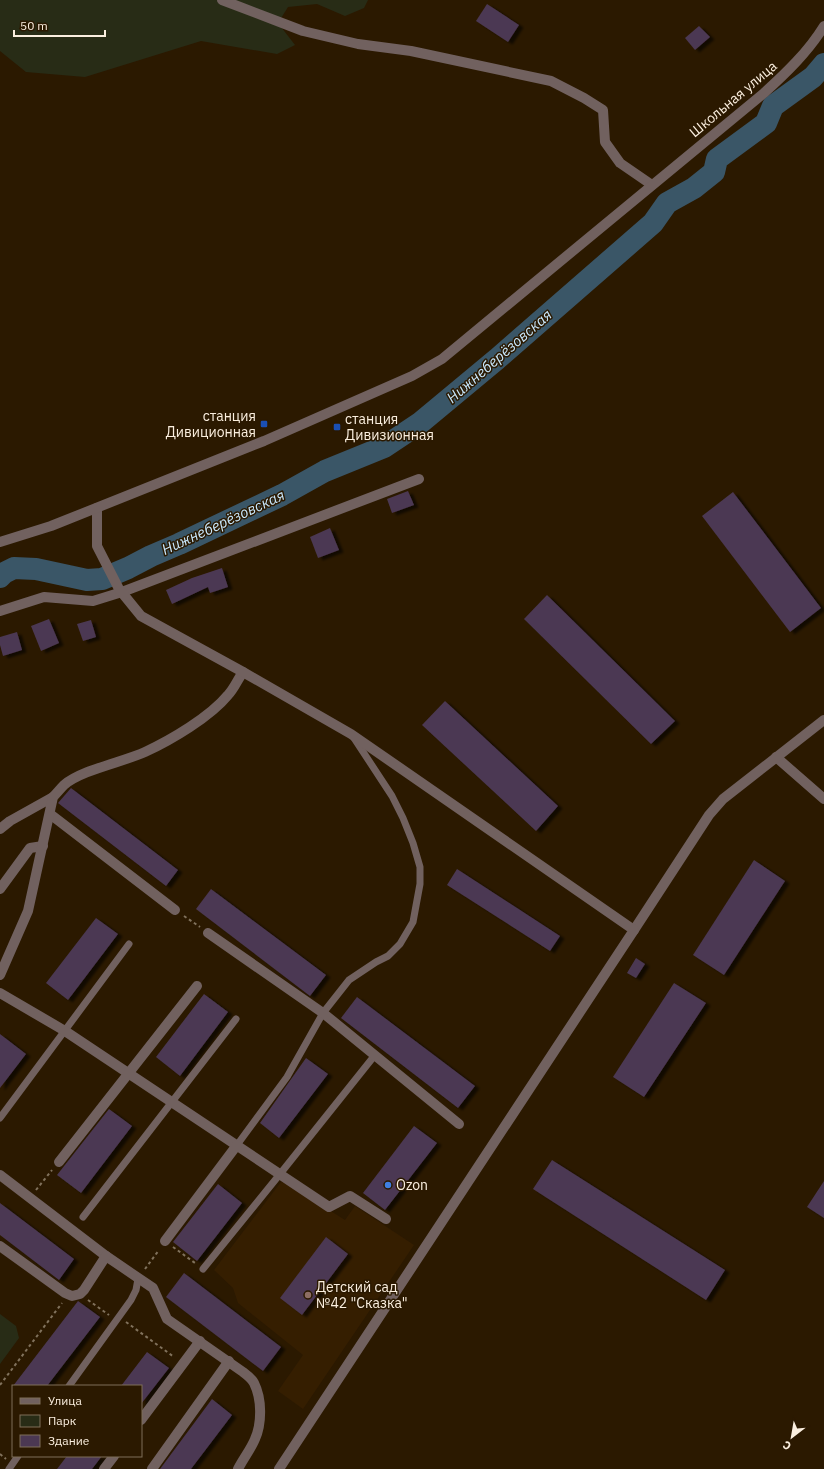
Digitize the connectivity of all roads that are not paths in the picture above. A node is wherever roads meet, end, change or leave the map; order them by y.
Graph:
1 (222, 0) edge
2 (824, 26) edge
3 (652, 185) junction
4 (419, 479) dead end
5 (97, 508) junction
6 (0, 542) edge
7 (122, 592) junction
8 (0, 611) edge
9 (242, 672) junction
10 (824, 720) edge
11 (351, 734) junction
12 (776, 757) junction
13 (53, 797) junction
14 (824, 798) edge
15 (50, 814) junction
16 (0, 829) edge
17 (43, 846) junction
18 (0, 889) edge
19 (175, 910) road end
20 (634, 930) junction
21 (208, 932) road end
22 (130, 944) dead end
23 (0, 974) edge
24 (197, 986) dead end
25 (0, 993) edge
26 (323, 1013) junction
27 (236, 1019) dead end
28 (65, 1031) junction
29 (375, 1055) junction
30 (129, 1073) junction
31 (172, 1102) junction
32 (0, 1118) edge
33 (460, 1124) dead end
34 (237, 1145) junction
35 (59, 1162) road end
36 (280, 1174) junction
37 (0, 1175) edge
38 (82, 1217) dead end
39 (386, 1219) dead end
40 (165, 1241) road end
41 (1, 1250) edge
42 (106, 1256) junction
43 (202, 1269) road end
44 (138, 1279) junction
45 (200, 1342) junction
46 (228, 1361) junction
47 (70, 1385) edge
48 (142, 1419) edge
49 (17, 1457) edge
50 (113, 1457) edge
51 (9, 1469) edge
52 (104, 1469) edge
53 (152, 1469) edge
54 (238, 1469) edge
55 (279, 1469) edge

1 - 3 street
2 - 3 street, Школьная улица
3 - 5 street, Школьная улица
4 - 7 street
5 - 6 street, Школьная улица
5 - 7 street
7 - 8 street
7 - 9 street
9 - 11 street
9 - 13 street
10 - 12 street
11 - 20 street
11 - 26 lane
12 - 14 street
12 - 20 street
13 - 15 street
13 - 16 street
15 - 17 street
15 - 19 street
17 - 18 street
17 - 23 street
20 - 55 street
21 - 26 street
22 - 28 lane
24 - 30 street
25 - 28 street
26 - 29 street
26 - 34 lane
27 - 31 lane
28 - 30 street
28 - 32 lane
29 - 33 street
29 - 36 lane
30 - 31 street
30 - 35 street
31 - 34 street
31 - 38 lane
34 - 36 street
34 - 40 street
36 - 39 street
36 - 43 lane
37 - 42 street
41 - 42 street
42 - 44 street
44 - 45 street
44 - 47 lane
45 - 46 street
45 - 48 street
46 - 53 street
46 - 54 street
49 - 51 lane
50 - 52 street

